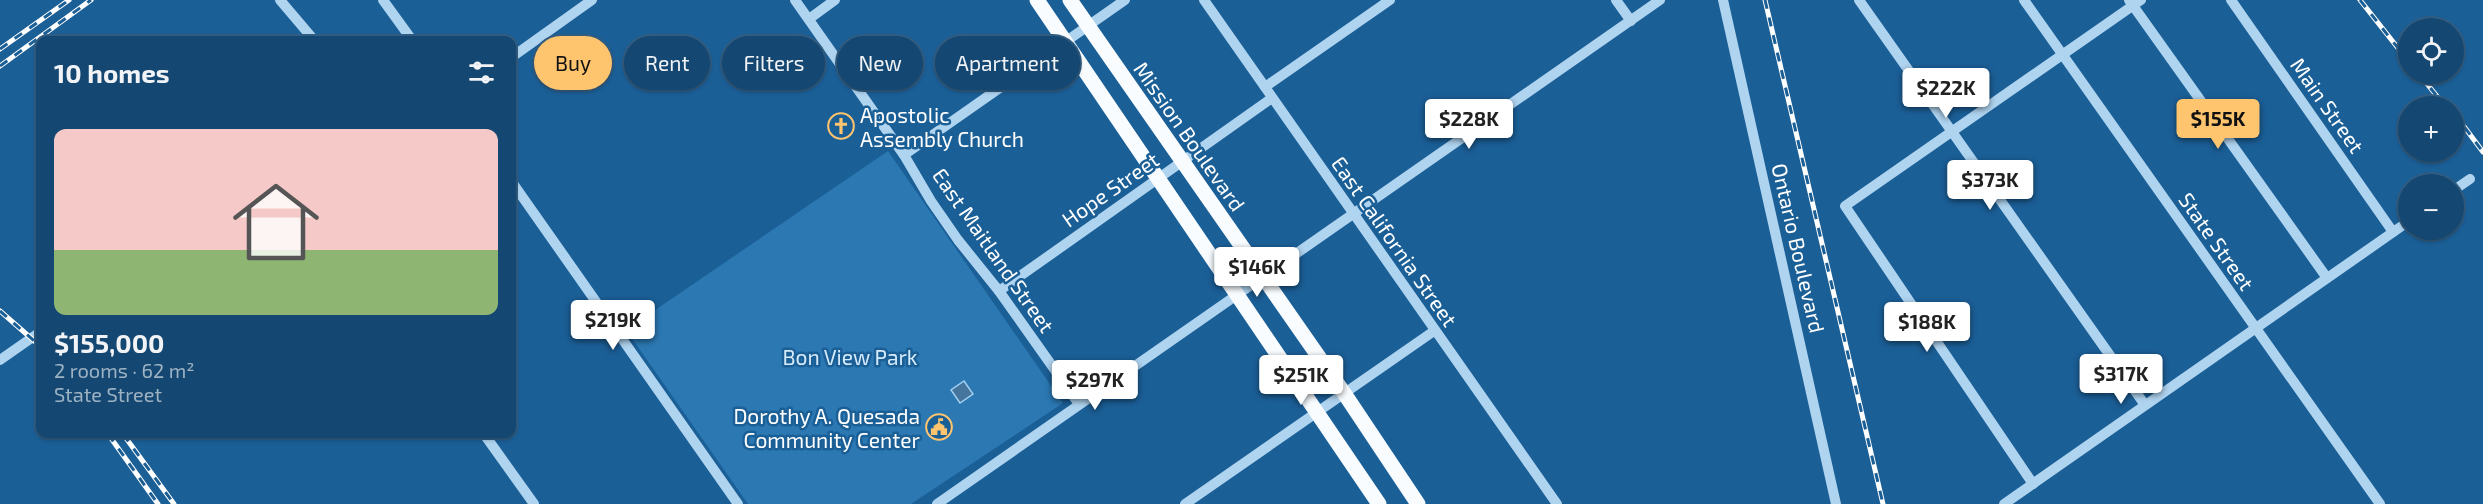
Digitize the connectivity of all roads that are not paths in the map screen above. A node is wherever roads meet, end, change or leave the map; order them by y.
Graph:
1 (280, 0) edge
2 (383, 0) edge
3 (591, 0) edge
4 (795, 0) edge
5 (835, 0) edge
6 (1037, 0) edge
7 (1070, 0) edge
8 (1125, 0) edge
9 (1204, 0) edge
10 (1390, 0) edge
11 (1616, 0) edge
12 (1660, 0) edge
13 (1723, 0) edge
14 (1859, 0) edge
15 (2024, 0) edge
16 (2231, 0) edge
17 (2134, 2) edge
18 (809, 19) junction
19 (1631, 21) junction
20 (1088, 26) junction
21 (311, 36) edge
22 (409, 36) edge
23 (1062, 36) edge
24 (1074, 36) edge
25 (516, 54) edge
26 (2063, 55) junction
27 (1080, 62) edge
28 (1265, 87) junction
29 (997, 90) edge
30 (1272, 98) junction
31 (1952, 132) junction
32 (904, 155) junction
33 (1182, 163) junction
34 (1160, 179) junction
35 (2470, 179) dead end
36 (2464, 183) edge
37 (516, 188) edge
38 (1352, 214) junction
39 (2398, 229) edge
40 (2393, 232) junction
41 (1262, 277) junction
42 (2327, 278) junction
43 (999, 291) junction
44 (1236, 295) junction
45 (2254, 329) junction
46 (1434, 331) junction
47 (36, 335) edge
48 (0, 360) edge
49 (1344, 393) junction
50 (1079, 404) junction
51 (2145, 405) junction
52 (1316, 413) junction
53 (487, 438) edge
54 (2033, 484) junction
55 (534, 504) edge
56 (738, 504) edge
57 (937, 504) edge
58 (1185, 504) edge
59 (1379, 504) edge
60 (1418, 504) edge
61 (1557, 504) edge
62 (1836, 504) edge
63 (2004, 504) edge
64 (2380, 504) edge

1 - 21 street
2 - 22 street
3 - 25 street
4 - 18 street, East Maitland Street
5 - 18 street
6 - 23 main road
7 - 20 main road, Mission Boulevard
8 - 20 street
9 - 28 street, East California Street
10 - 28 street
11 - 19 street
12 - 19 street
13 - 62 street, Ontario Boulevard
14 - 31 street
15 - 26 street, State Street
16 - 40 street, Main Street
17 - 26 street
17 - 42 street
18 - 32 street, East Maitland Street
19 - 38 street
20 - 24 street
20 - 33 main road, Mission Boulevard
26 - 31 street
26 - 45 street, State Street
27 - 34 main road
28 - 30 street, East California Street
29 - 32 street
30 - 33 street, Hope Street
30 - 38 street, East California Street
31 - 51 street
31 - 54 street
32 - 43 street, East Maitland Street
33 - 34 street, Hope Street
33 - 41 main road, Mission Boulevard
34 - 43 street, Hope Street
34 - 44 main road
35 - 36 street
37 - 56 street
38 - 41 street
38 - 46 street, East California Street
39 - 40 street
40 - 42 street
41 - 44 street
41 - 49 main road, Mission Boulevard
42 - 45 street
43 - 50 street, East Maitland Street
44 - 50 street
44 - 52 main road
45 - 51 street
45 - 64 street, State Street
46 - 49 street
46 - 61 street, East California Street
47 - 48 street
49 - 52 street
49 - 60 main road, Mission Boulevard
50 - 57 street
51 - 54 street
52 - 58 street
52 - 59 main road
53 - 55 street
54 - 63 street

